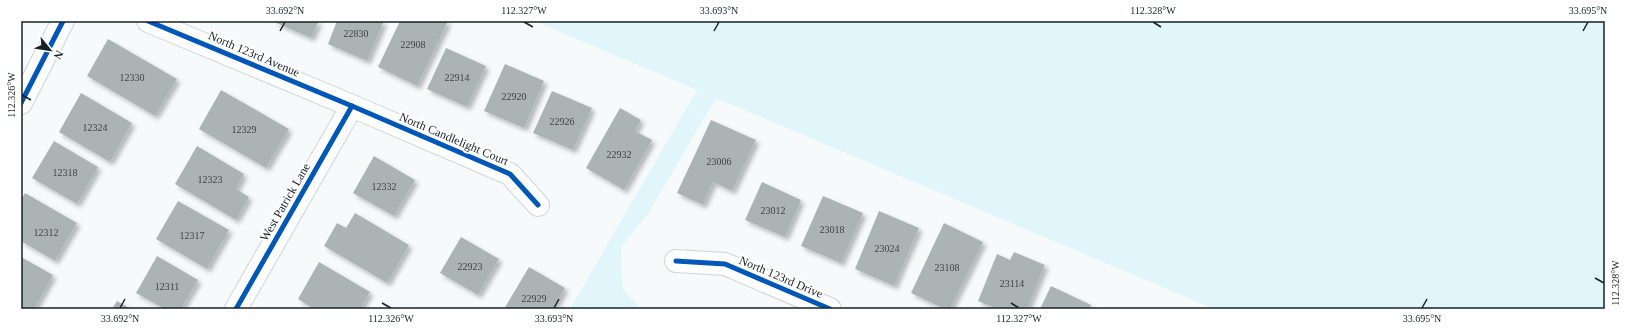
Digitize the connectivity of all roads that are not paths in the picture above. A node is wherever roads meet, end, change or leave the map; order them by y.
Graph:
1 (64, 21) edge
2 (148, 21) edge
3 (21, 103) edge
4 (352, 106) junction
5 (538, 206) dead end
6 (676, 261) dead end
7 (236, 309) edge
8 (830, 309) edge

1 - 3 street
2 - 4 street, North 123rd Avenue
4 - 5 street, North Candlelight Court
4 - 7 street, West Patrick Lane
6 - 8 street, North 123rd Drive

